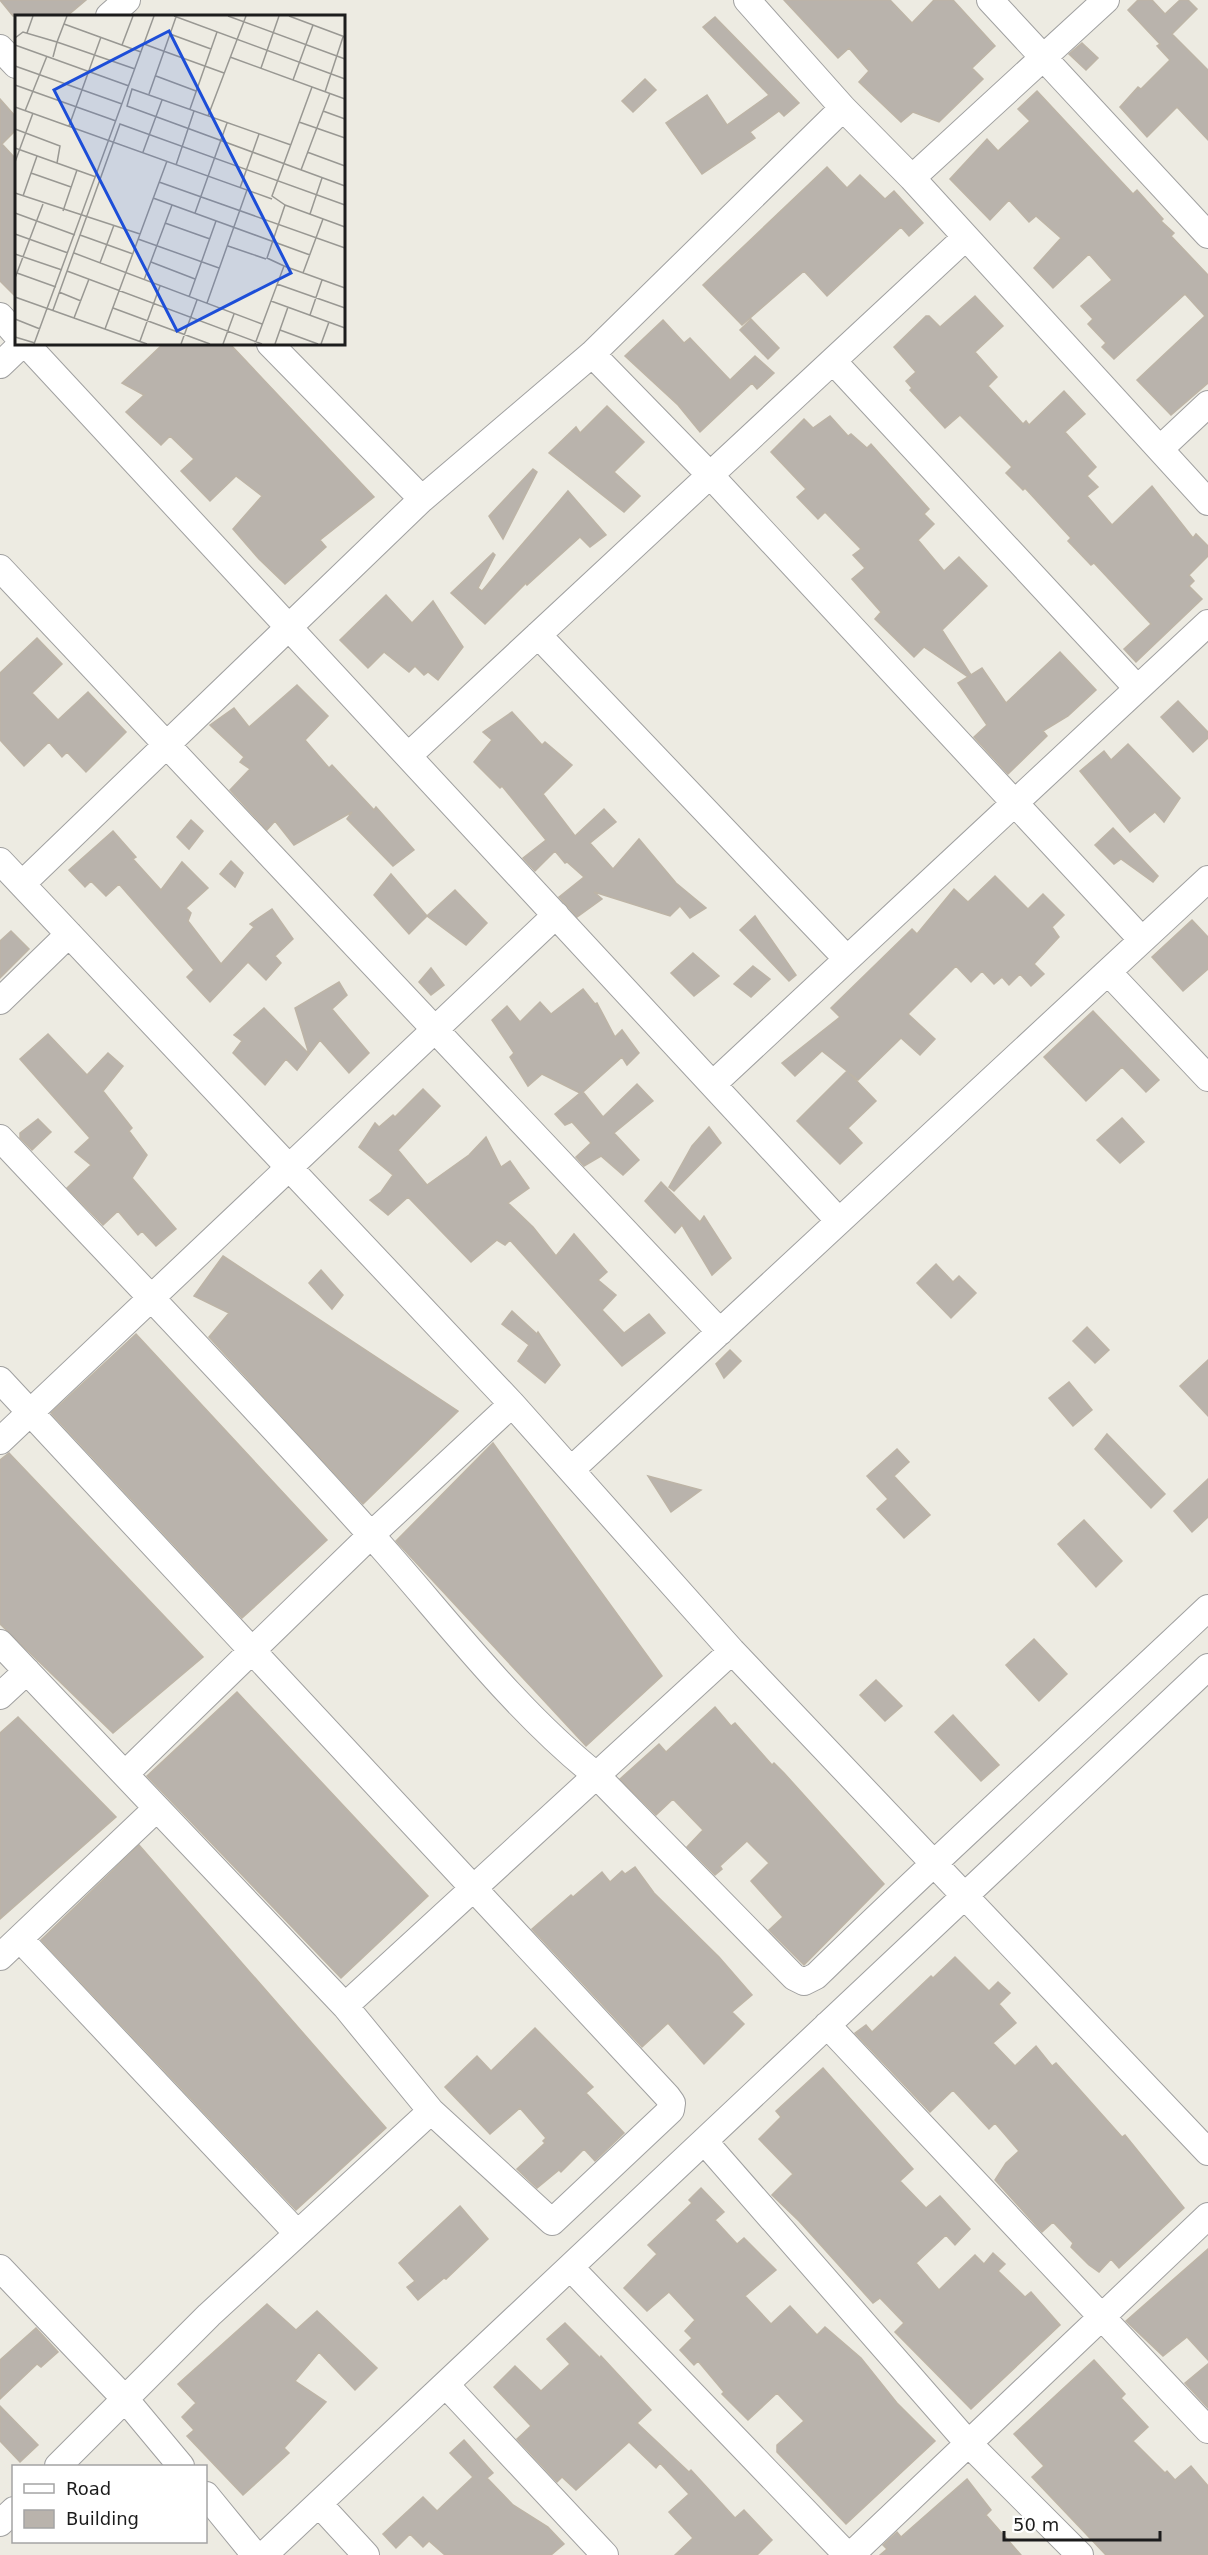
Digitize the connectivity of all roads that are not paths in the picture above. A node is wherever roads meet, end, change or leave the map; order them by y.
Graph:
1 (127, 0) edge
2 (747, 0) edge
3 (990, 0) edge
4 (1106, 0) edge
5 (110, 15) edge
6 (0, 48) edge
7 (1042, 56) junction
8 (15, 64) edge
9 (843, 108) junction
10 (912, 178) junction
11 (1208, 235) edge
12 (966, 237) junction
13 (0, 316) edge
14 (15, 333) edge
15 (23, 345) edge
16 (25, 345) edge
17 (271, 345) edge
18 (592, 354) junction
19 (832, 361) junction
20 (0, 365) edge
21 (1208, 404) edge
22 (1160, 449) junction
23 (710, 475) junction
24 (422, 499) junction
25 (1208, 502) edge
26 (0, 568) edge
27 (1208, 623) edge
28 (288, 627) junction
29 (538, 635) junction
30 (1137, 688) junction
31 (166, 744) junction
32 (408, 756) junction
33 (1014, 802) junction
34 (0, 861) edge
35 (1208, 879) edge
36 (22, 884) junction
37 (556, 915) junction
38 (69, 934) junction
39 (1142, 940) junction
40 (847, 959) junction
41 (1108, 972) junction
42 (0, 1001) edge
43 (435, 1029) junction
44 (1208, 1078) edge
45 (713, 1084) junction
46 (0, 1137) edge
47 (290, 1167) junction
48 (839, 1221) junction
49 (151, 1298) junction
50 (720, 1332) junction
51 (0, 1380) edge
52 (512, 1404) junction
53 (30, 1412) junction
54 (0, 1441) edge
55 (572, 1469) junction
56 (371, 1535) junction
57 (1208, 1608) edge
58 (0, 1643) edge
59 (251, 1650) junction
60 (732, 1651) junction
61 (1208, 1667) edge
62 (27, 1671) junction
63 (0, 1696) edge
64 (125, 1774) junction
65 (597, 1775) junction
66 (156, 1809) junction
67 (933, 1862) junction
68 (473, 1888) junction
69 (965, 1896) junction
70 (20, 1939) junction
71 (0, 1957) edge
72 (345, 2006) junction
73 (827, 2025) junction
74 (431, 2111) junction
75 (704, 2141) junction
76 (1208, 2152) edge
77 (1208, 2216) edge
78 (296, 2232) junction
79 (570, 2267) junction
80 (0, 2268) edge
81 (1102, 2317) junction
82 (446, 2385) junction
83 (126, 2400) junction
84 (1208, 2430) edge
85 (968, 2443) junction
86 (59, 2465) edge
87 (180, 2465) edge
88 (207, 2496) edge
89 (318, 2504) junction
90 (12, 2512) edge
91 (0, 2523) edge
92 (255, 2555) edge
93 (264, 2555) edge
94 (366, 2555) edge
95 (605, 2555) edge
96 (849, 2555) edge
97 (1080, 2555) edge

1 - 5 street
2 - 9 street
3 - 7 street
4 - 7 street
6 - 8 street
7 - 10 street
7 - 11 street
9 - 10 street
9 - 18 street
10 - 12 street
12 - 19 street
12 - 22 street
13 - 14 street
15 - 20 street
16 - 28 street
17 - 24 street
18 - 23 street
18 - 24 street
19 - 23 street
19 - 30 street
21 - 22 street
22 - 25 street
23 - 29 street
23 - 33 street
24 - 28 street
26 - 31 street
27 - 30 street
28 - 31 street
28 - 32 street
29 - 32 street
29 - 40 street
30 - 33 street
31 - 36 street
31 - 43 street
32 - 37 street
33 - 39 street
33 - 40 street
34 - 36 street
35 - 39 street
36 - 38 street
37 - 43 street
37 - 45 street
38 - 42 street
38 - 47 street
39 - 41 street
40 - 45 street
41 - 44 street
41 - 48 street
43 - 47 street
43 - 50 street
45 - 48 street
46 - 49 street
47 - 49 street
47 - 52 street
48 - 50 street
49 - 53 street
49 - 56 street
50 - 55 street
51 - 53 street
52 - 55 street
52 - 56 street
53 - 54 street
53 - 59 street
55 - 60 street
56 - 59 street
56 - 65 street
57 - 67 street
58 - 62 street
59 - 64 street
59 - 68 street
60 - 65 street
60 - 67 street
61 - 69 street
62 - 63 street
62 - 64 street
64 - 66 street
65 - 67 street
65 - 68 street
66 - 70 street
66 - 72 street
67 - 69 street
68 - 72 street
68 - 74 street
69 - 73 street
69 - 76 street
70 - 71 street
70 - 78 street
72 - 74 street
73 - 75 street
73 - 81 street
74 - 78 street
75 - 79 street
75 - 85 street
77 - 81 street
78 - 83 street
79 - 82 street
79 - 96 street
80 - 83 street
81 - 84 street
81 - 85 street
82 - 89 street
82 - 95 street
83 - 86 street
83 - 87 street
85 - 96 street
85 - 97 street
88 - 92 street
89 - 93 street
89 - 94 street
90 - 91 street

